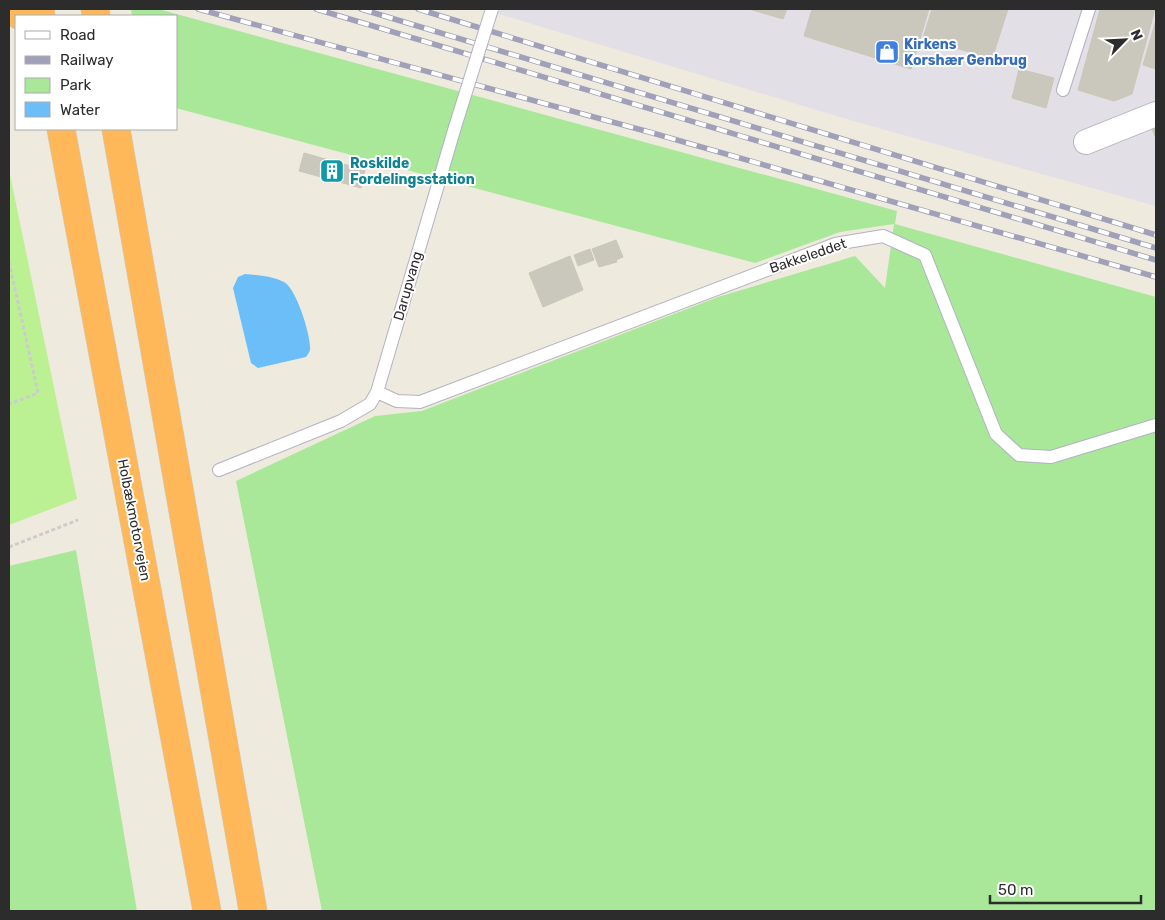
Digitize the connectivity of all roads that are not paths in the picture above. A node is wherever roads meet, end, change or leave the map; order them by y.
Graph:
1 (492, 9) edge
2 (1089, 9) edge
3 (1063, 90) dead end
4 (1156, 114) edge
5 (61, 130) edge
6 (116, 130) edge
7 (1086, 142) dead end
8 (377, 392) junction
9 (1156, 425) edge
10 (219, 470) dead end
11 (207, 911) edge
12 (253, 911) edge

1 - 8 lane, Darupvang, bridge
2 - 3 lane
4 - 7 street
5 - 11 highway, Holbækmotorvejen
6 - 12 highway
8 - 9 lane, Bakkeleddet
8 - 10 lane, Darupvang

